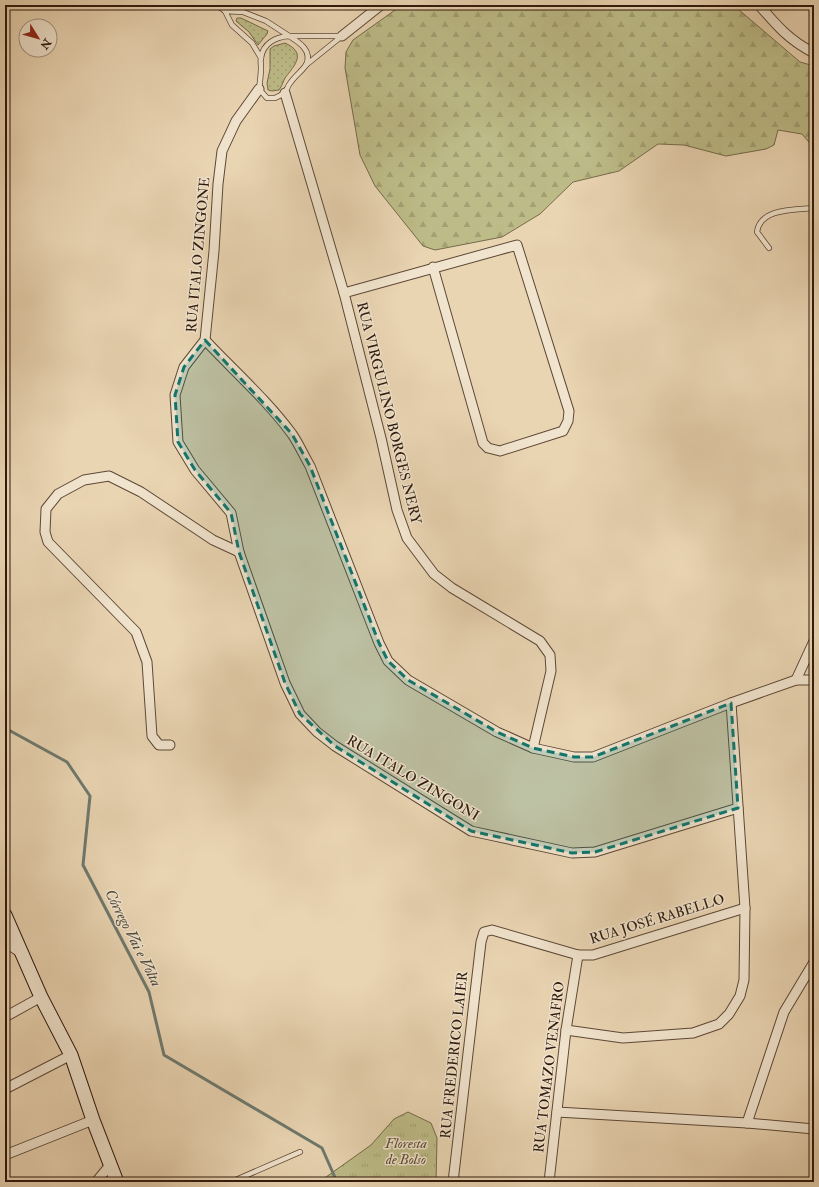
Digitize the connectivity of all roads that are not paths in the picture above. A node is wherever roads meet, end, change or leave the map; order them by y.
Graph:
1 (217, 5) edge
2 (381, 5) edge
3 (759, 5) edge
4 (225, 11) junction
5 (289, 36) junction
6 (342, 36) junction
7 (814, 53) edge
8 (261, 58) junction
9 (306, 65) junction
10 (259, 89) junction
11 (285, 93) junction
12 (814, 208) edge
13 (769, 248) dead end
14 (433, 267) junction
15 (344, 293) junction
16 (205, 340) junction
17 (239, 552) junction
18 (814, 641) edge
19 (796, 680) junction
20 (814, 680) edge
21 (731, 702) junction
22 (170, 745) dead end
23 (533, 748) junction
24 (738, 808) junction
25 (745, 908) junction
26 (5, 915) edge
27 (484, 932) joint
28 (5, 938) edge
29 (22, 953) junction
30 (578, 955) junction
31 (814, 962) edge
32 (41, 997) junction
33 (5, 1017) edge
34 (566, 1030) junction
35 (71, 1055) junction
36 (5, 1089) edge
37 (557, 1112) junction
38 (93, 1120) junction
39 (747, 1123) junction
40 (814, 1129) edge
41 (300, 1152) dead end
42 (5, 1155) edge
43 (110, 1165) junction
44 (814, 1178) edge
45 (96, 1182) edge
46 (116, 1182) edge
47 (231, 1182) edge
48 (453, 1182) edge
49 (550, 1182) edge
50 (813, 1182) edge

1 - 4 lane
2 - 6 street
3 - 7 street
4 - 5 lane
4 - 8 lane
5 - 6 lane
5 - 8 lane
5 - 9 lane
6 - 9 lane
8 - 10 lane
9 - 11 lane
10 - 11 lane
10 - 16 street, RUA ITALO ZINGONE
11 - 15 street, RUA VIRGULINO BORGES NERY
12 - 13 lane
14 - 14 street
14 - 15 street
15 - 23 street, RUA VIRGULINO BORGES NERY
16 - 17 street, RUA ITALO ZINGONE
16 - 23 street
17 - 22 street
17 - 24 street, RUA ITALO ZINGONI
18 - 19 street
19 - 20 street
19 - 21 street
21 - 23 street
21 - 24 street
24 - 25 street
25 - 30 street, RUA JOSÉ RABELLO
25 - 34 street
26 - 29 street
27 - 30 street, RUA JOSÉ RABELLO
27 - 48 street, RUA FREDERICO LAIER
28 - 29 street
29 - 32 street
30 - 34 street, RUA TOMAZO VENAFRO
31 - 39 street
32 - 33 street
32 - 35 street
34 - 37 street, RUA TOMAZO VENAFRO
35 - 36 street
35 - 38 street
37 - 39 street
37 - 49 street, RUA TOMAZO VENAFRO
38 - 42 street
38 - 43 street
39 - 40 street
41 - 47 lane
43 - 45 street
43 - 46 street
44 - 50 street

